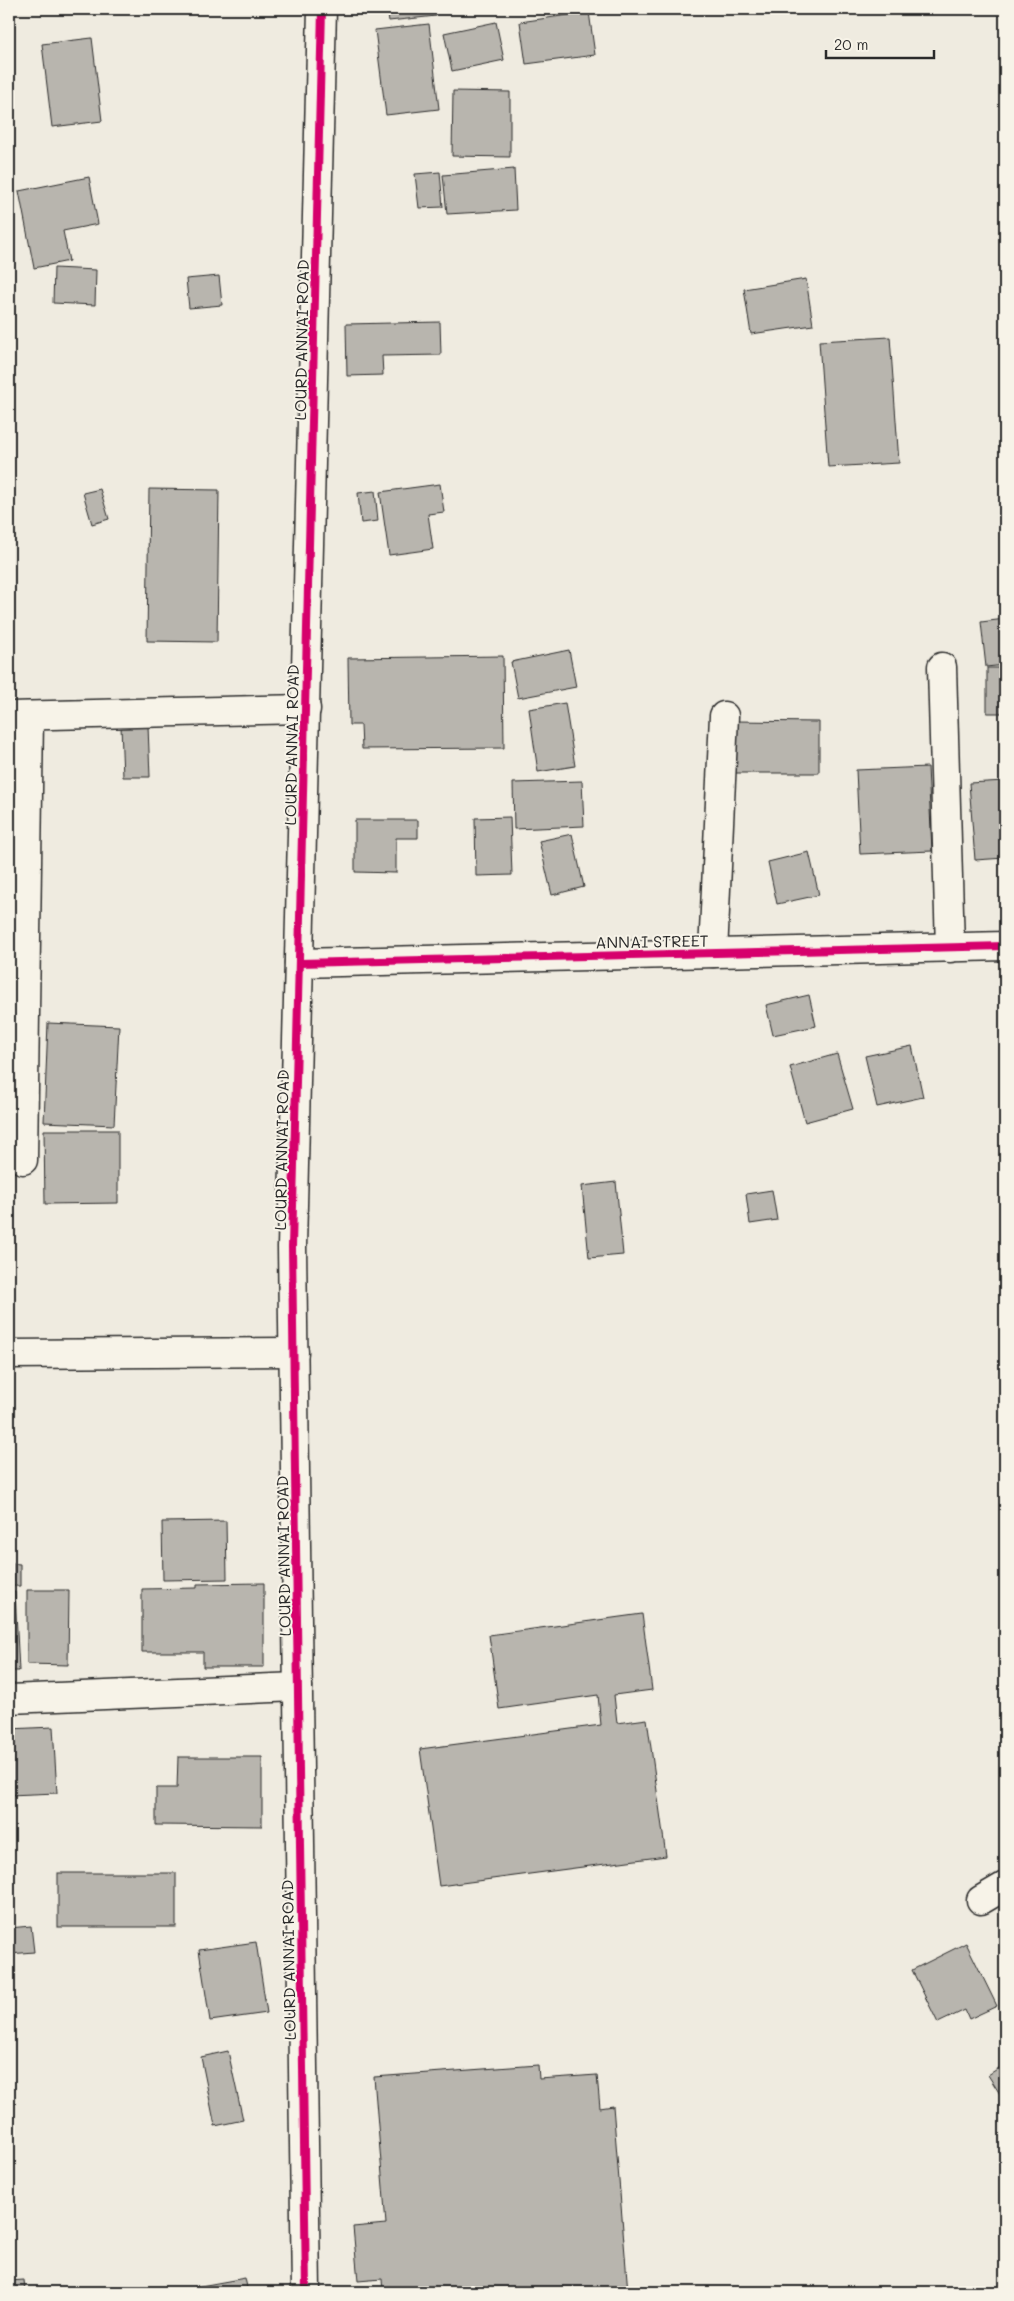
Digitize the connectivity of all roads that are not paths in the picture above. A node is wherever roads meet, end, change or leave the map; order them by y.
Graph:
1 (322, 9) edge
2 (942, 667) dead end
3 (306, 709) junction
4 (19, 716) edge
5 (724, 716) dead end
6 (1005, 946) edge
7 (950, 948) junction
8 (713, 953) junction
9 (299, 963) junction
10 (23, 1160) dead end
11 (294, 1352) junction
12 (9, 1354) edge
13 (298, 1687) junction
14 (9, 1699) edge
15 (1005, 1886) edge
16 (981, 1900) dead end
17 (306, 2292) edge

1 - 3 street, LOURD ANNAI ROAD
2 - 7 street
3 - 4 street
3 - 9 street, LOURD ANNAI ROAD
4 - 10 street
5 - 8 street
6 - 7 street, ANNAI STREET
7 - 8 street, ANNAI STREET
8 - 9 street, ANNAI STREET
9 - 11 street, LOURD ANNAI ROAD
11 - 12 street
11 - 13 street, LOURD ANNAI ROAD
13 - 14 street
13 - 17 street, LOURD ANNAI ROAD
15 - 16 street

